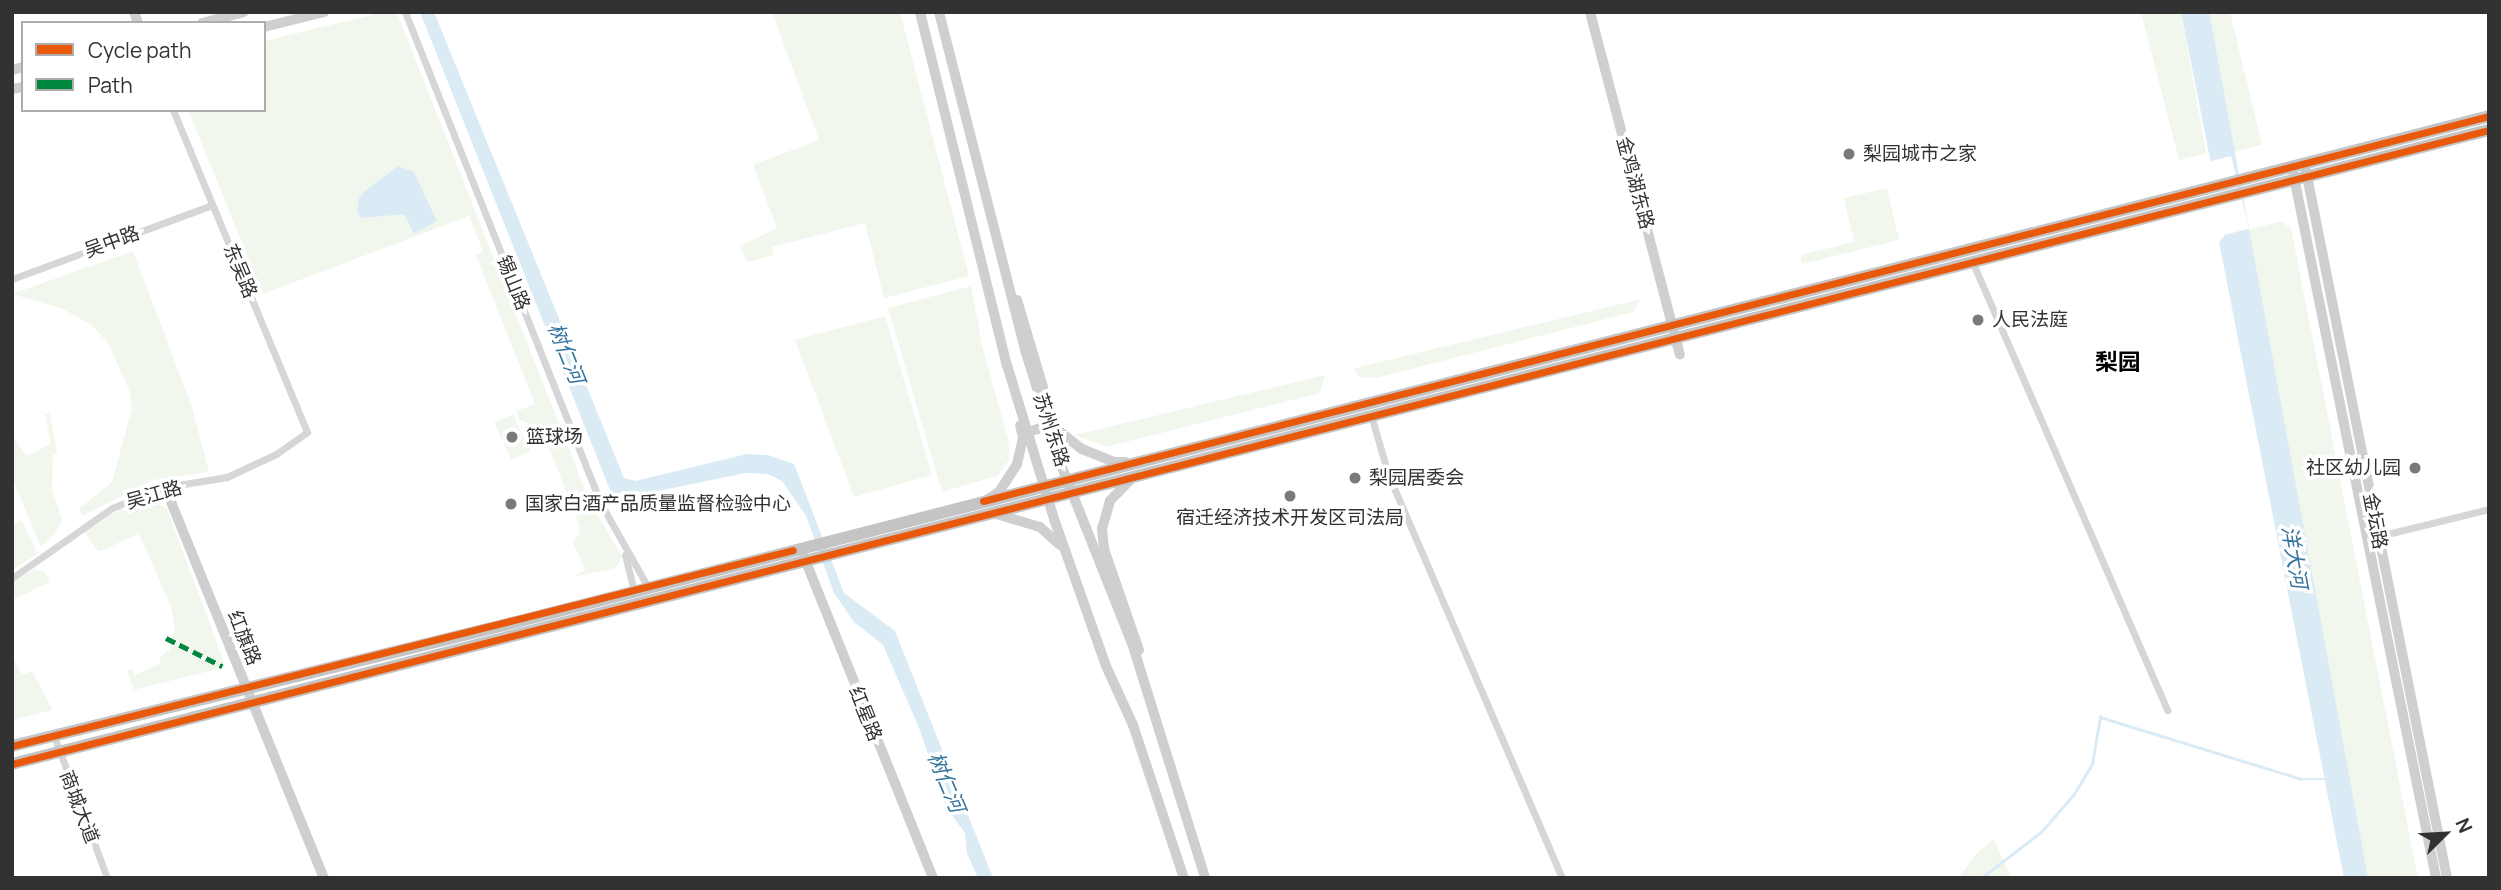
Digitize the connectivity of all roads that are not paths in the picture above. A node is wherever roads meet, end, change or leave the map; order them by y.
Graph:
1 (244, 12) edge
2 (324, 12) edge
3 (403, 12) edge
4 (920, 12) edge
5 (939, 12) edge
6 (1590, 12) edge
7 (210, 21) edge
8 (266, 26) edge
9 (174, 112) edge
10 (2489, 116) edge
11 (2489, 130) edge
12 (2299, 165) junction
13 (2301, 179) junction
14 (212, 205) junction
15 (1967, 250) junction
16 (1973, 263) junction
17 (1004, 268) junction
18 (986, 271) junction
19 (12, 279) edge
20 (1675, 333) junction
21 (1681, 354) dead end
22 (1371, 415) junction
23 (1049, 425) junction
24 (307, 432) joint
25 (1028, 432) junction
26 (1134, 468) junction
27 (1067, 479) junction
28 (166, 487) junction
29 (1046, 492) junction
30 (1073, 492) junction
31 (987, 506) junction
32 (2489, 509) edge
33 (2378, 537) junction
34 (2367, 539) junction
35 (803, 554) junction
36 (1066, 555) junction
37 (12, 578) edge
38 (648, 587) junction
39 (634, 590) junction
40 (247, 687) junction
41 (253, 701) junction
42 (1147, 702) junction
43 (2167, 710) dead end
44 (54, 736) junction
45 (12, 746) edge
46 (58, 751) junction
47 (12, 764) edge
48 (107, 878) edge
49 (324, 878) edge
50 (933, 878) edge
51 (1184, 878) edge
52 (1205, 878) edge
53 (1562, 878) edge
54 (2436, 878) edge
55 (2447, 878) edge

1 - 7 street
2 - 8 street
3 - 38 street, 锡山路
3 - 39 street, 锡山路
4 - 18 street, 苏州东路
5 - 17 street, 苏州东路
6 - 20 street, 金鸡湖东路
9 - 14 street, 东吴路
10 - 12 highway
11 - 13 highway
12 - 13 street, 金坛路
12 - 15 highway
13 - 16 highway
13 - 33 street, 金坛路
13 - 34 street, 金坛路
14 - 19 street, 吴中路
14 - 24 street, 东吴路
15 - 16 street
15 - 20 highway
16 - 20 highway
16 - 43 street
17 - 23 street, 苏州东路
17 - 26 street
18 - 25 street, 苏州东路
18 - 31 street
20 - 21 street, 金鸡湖东路
20 - 22 highway
20 - 26 highway
22 - 26 highway
22 - 53 street
23 - 25 street
23 - 27 street, 苏州东路
24 - 28 street, 吴江路
25 - 29 street, 苏州东路
26 - 27 highway
26 - 30 highway
26 - 42 street
27 - 29 highway
27 - 30 street, 苏州东路
28 - 37 street, 吴江路
28 - 40 street, 红旗路
29 - 30 highway
29 - 31 highway
29 - 36 street, 苏州东路
30 - 42 street, 苏州东路
31 - 35 highway
31 - 36 street
32 - 33 street
33 - 34 street
33 - 55 street, 金坛路
34 - 54 street, 金坛路
35 - 38 highway
35 - 41 highway
35 - 50 street, 红星路
36 - 51 street, 苏州东路
38 - 39 highway
39 - 40 highway
40 - 41 street, 红旗路
40 - 44 highway
41 - 46 highway
41 - 49 street, 红旗路
42 - 52 street, 苏州东路
44 - 45 highway
44 - 46 street, 商城大道
46 - 47 highway
46 - 48 street, 商城大道

